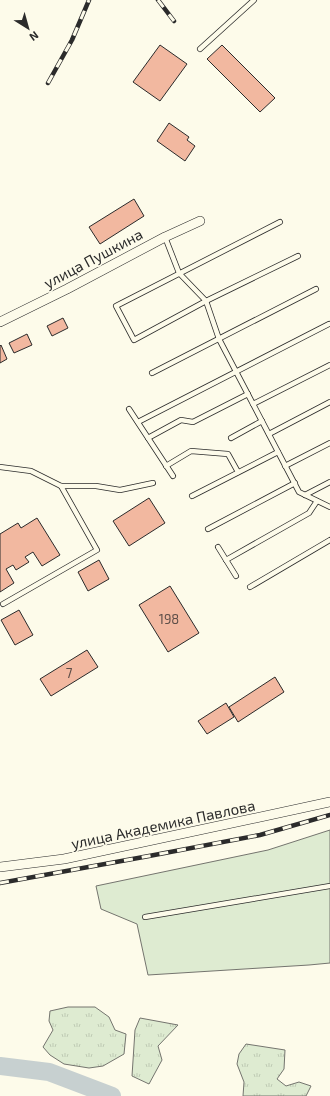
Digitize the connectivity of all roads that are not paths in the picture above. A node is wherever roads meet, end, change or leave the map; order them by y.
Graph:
1 (254, 0) edge
2 (200, 49) dead end
3 (200, 221) dead end
4 (280, 222) dead end
5 (165, 237) junction
6 (298, 256) dead end
7 (179, 273) junction
8 (316, 289) dead end
9 (206, 301) junction
10 (0, 322) edge
11 (329, 324) dead end
12 (219, 339) junction
13 (330, 365) edge
14 (236, 371) junction
15 (152, 373) dead end
16 (248, 394) junction
17 (330, 402) edge
18 (253, 404) junction
19 (129, 409) dead end
20 (262, 421) junction
21 (138, 422) junction
22 (269, 434) junction
23 (148, 438) junction
24 (231, 438) dead end
25 (330, 443) edge
26 (278, 452) junction
27 (166, 466) junction
28 (286, 466) junction
29 (0, 467) edge
30 (238, 472) junction
31 (173, 476) dead end
32 (330, 482) edge
33 (153, 483) dead end
34 (295, 483) junction
35 (61, 486) junction
36 (305, 495) junction
37 (192, 496) dead end
38 (316, 500) junction
39 (330, 507) edge
40 (208, 529) dead end
41 (330, 540) edge
42 (218, 547) dead end
43 (226, 560) junction
44 (236, 576) dead end
45 (250, 587) dead end
46 (4, 604) dead end
47 (330, 802) edge
48 (0, 867) edge
49 (330, 886) edge
50 (145, 917) dead end

1 - 2 lane
3 - 5 street, улица Пушкина
4 - 7 lane
5 - 7 lane
5 - 10 street, улица Пушкина
6 - 9 lane
7 - 9 lane
7 - 9 lane
8 - 12 lane
9 - 12 lane
11 - 14 lane
12 - 14 lane
12 - 15 lane
13 - 18 lane
14 - 16 lane
14 - 21 lane
16 - 18 lane
16 - 23 lane
17 - 22 lane
18 - 20 lane
19 - 21 lane
20 - 22 lane
20 - 24 lane
21 - 23 lane
22 - 26 lane
23 - 27 lane
25 - 28 lane
26 - 28 lane
26 - 30 lane
27 - 30 lane
27 - 31 lane
28 - 34 lane
29 - 35 lane
30 - 37 lane
32 - 36 lane
33 - 35 lane
34 - 36 lane
34 - 40 lane
35 - 46 lane
36 - 38 lane
38 - 39 lane
38 - 43 lane
41 - 45 lane
42 - 43 lane
43 - 44 lane
47 - 48 street, улица Академика Павлова
49 - 50 lane

